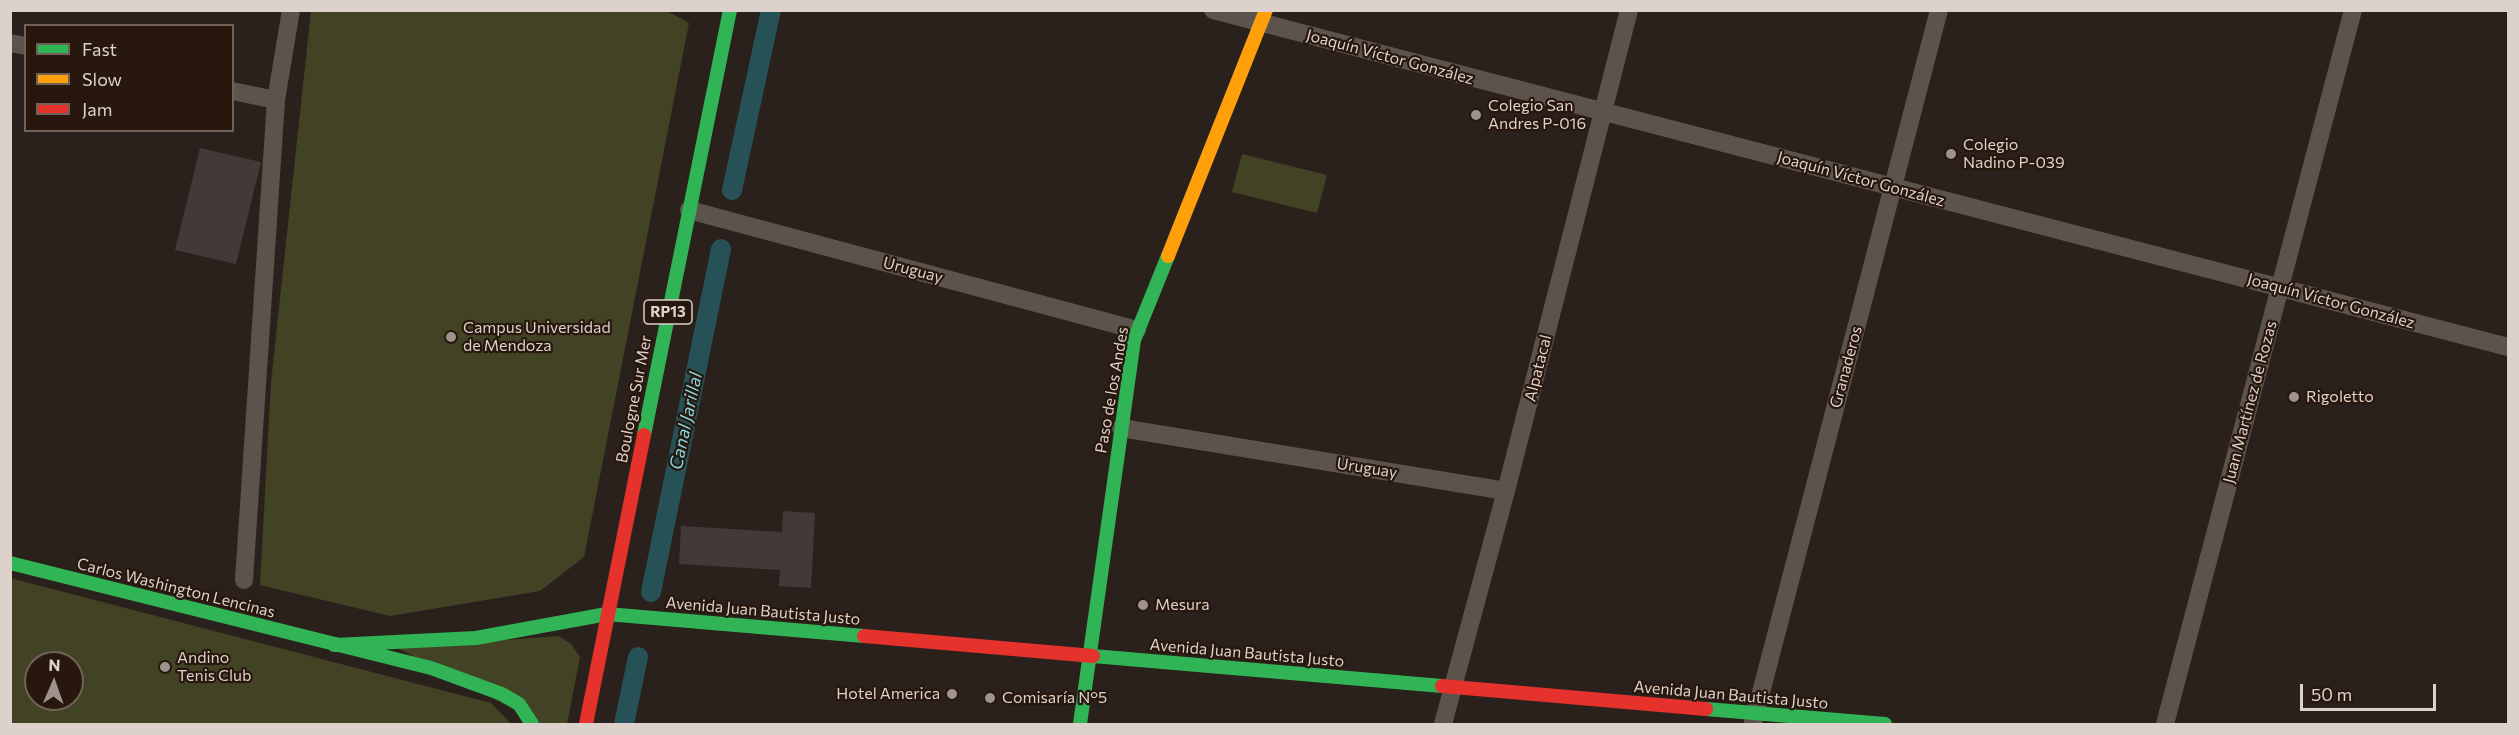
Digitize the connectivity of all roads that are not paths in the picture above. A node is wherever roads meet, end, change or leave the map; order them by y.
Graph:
1 (291, 10) edge
2 (730, 10) edge
3 (1213, 10) edge
4 (1629, 10) edge
5 (1939, 10) edge
6 (2353, 10) edge
7 (1263, 17) edge
8 (234, 91) edge
9 (276, 100) junction
10 (1603, 112) junction
11 (1893, 187) junction
12 (688, 210) junction
13 (2280, 288) junction
14 (1137, 330) junction
15 (2508, 347) edge
16 (1121, 428) junction
17 (1506, 491) junction
18 (10, 563) edge
19 (244, 580) dead end
20 (607, 614) junction
21 (334, 645) junction
22 (1088, 656) junction
23 (1453, 687) junction
24 (1754, 719) edge
25 (532, 724) edge
26 (586, 724) edge
27 (1080, 724) edge
28 (1443, 724) edge
29 (1885, 724) edge
30 (2165, 724) edge

1 - 9 street
2 - 12 main road, Boulogne Sur Mer / RP13
3 - 7 street, Joaquín Víctor González
4 - 10 street, Alpatacal
5 - 11 street, Granaderos
6 - 13 street, Juan Martínez de Rozas
7 - 10 street, Joaquín Víctor González
7 - 14 main road, Paso de los Andes
8 - 9 street
9 - 19 street
10 - 11 street, Joaquín Víctor González
10 - 17 street, Alpatacal
11 - 13 street, Joaquín Víctor González
11 - 24 street, Granaderos
12 - 14 street, Uruguay
12 - 20 main road, Boulogne Sur Mer / RP13
13 - 15 street, Joaquín Víctor González
13 - 30 street, Juan Martínez de Rozas
14 - 16 main road, Paso de los Andes
16 - 17 street, Uruguay
16 - 22 main road, Paso de los Andes
17 - 23 street, Alpatacal
18 - 21 main road, Carlos Washington Lencinas
20 - 21 main road, Carlos Washington Lencinas
20 - 22 main road, Avenida Juan Bautista Justo
20 - 26 main road, Boulogne Sur Mer / RP13
21 - 25 main road, Carlos Washington Lencinas
22 - 23 main road, Avenida Juan Bautista Justo
22 - 27 main road, Paso de los Andes
23 - 24 main road, Avenida Juan Bautista Justo
23 - 28 street, Alpatacal
24 - 29 main road, Avenida Juan Bautista Justo

